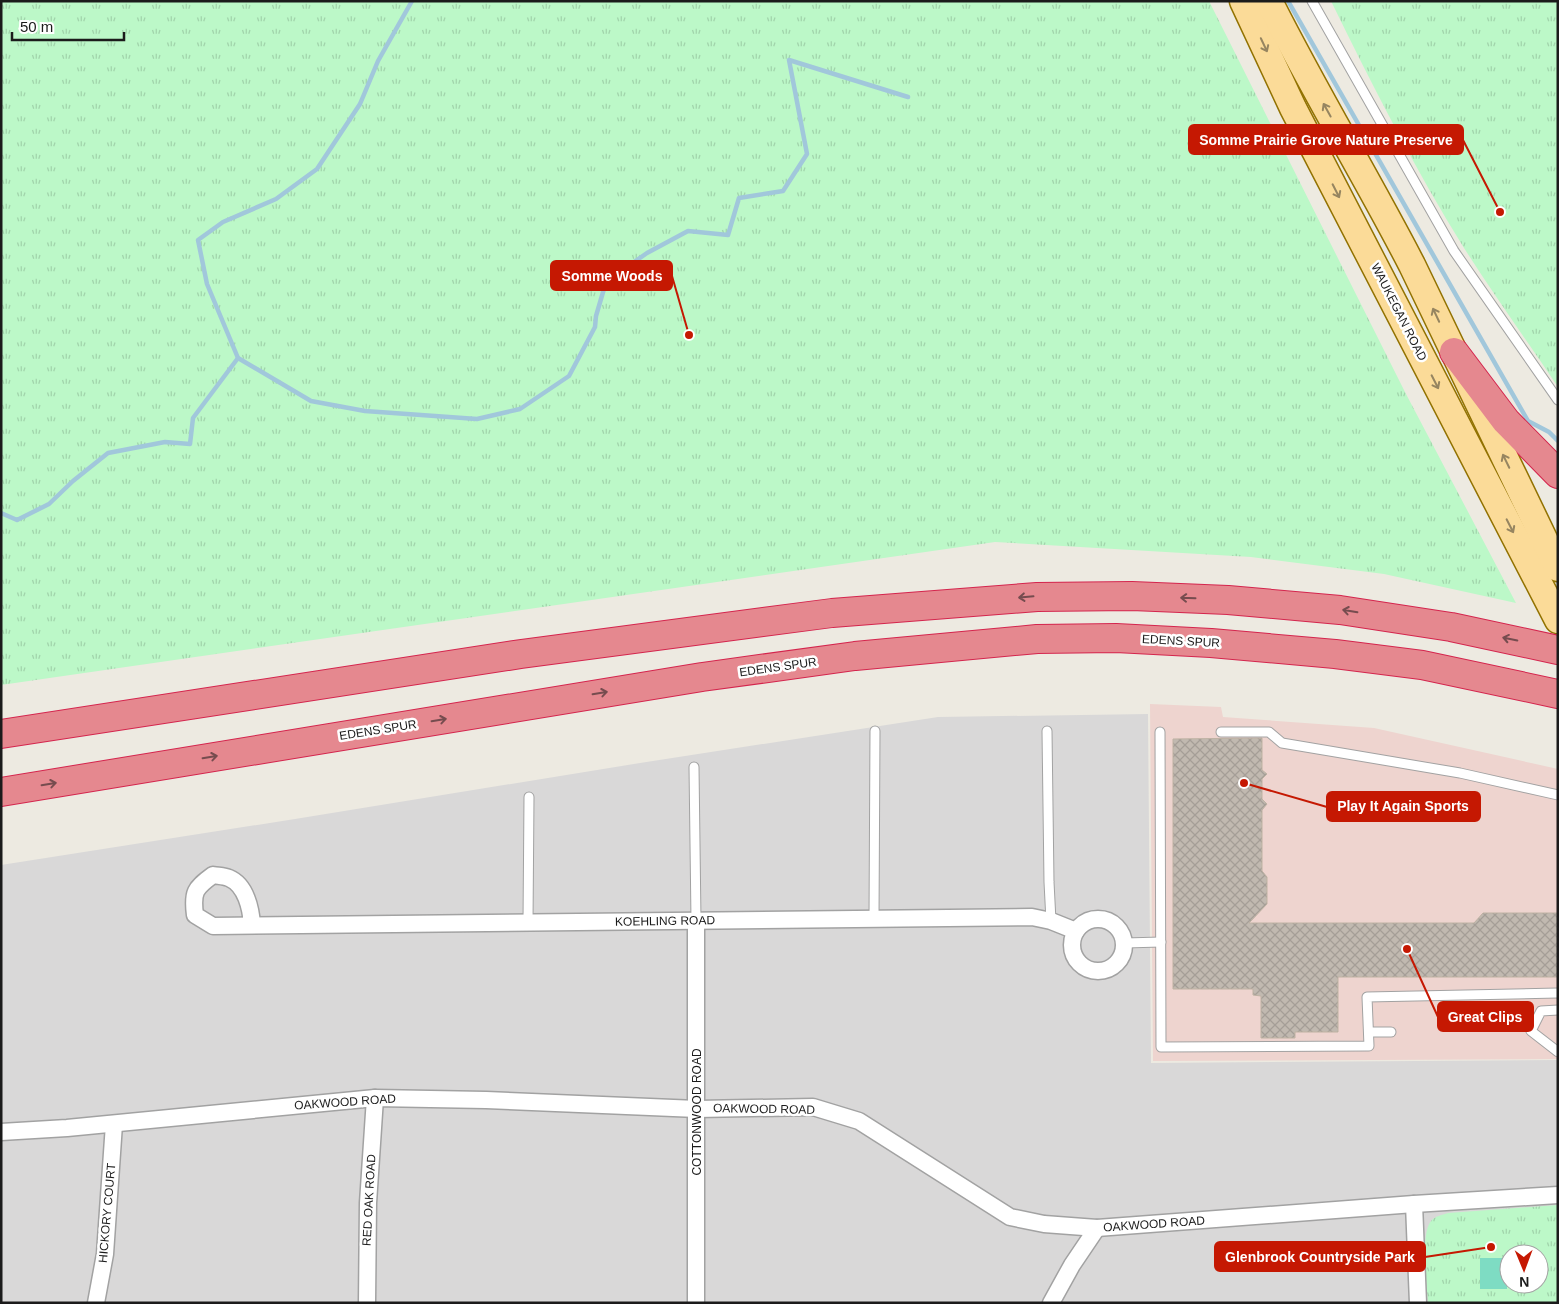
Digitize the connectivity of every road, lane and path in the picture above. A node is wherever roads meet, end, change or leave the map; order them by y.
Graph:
1 (1243, 1) edge
2 (1269, 1) edge
3 (1312, 1) edge
4 (1454, 352) junction
5 (1558, 400) edge
6 (1558, 474) edge
7 (1558, 568) edge
8 (1558, 620) edge
9 (1558, 650) edge
10 (1558, 694) edge
11 (875, 731) dead end
12 (1047, 731) dead end
13 (1160, 732) dead end
14 (1221, 732) dead end
15 (1, 734) edge
16 (694, 767) dead end
17 (1, 792) edge
18 (1558, 795) edge
19 (529, 798) dead end
20 (874, 919) junction
21 (696, 920) junction
22 (1051, 921) junction
23 (528, 922) junction
24 (252, 925) dead end
25 (1076, 931) junction
26 (1161, 942) junction
27 (1125, 943) junction
28 (1558, 993) edge
29 (1558, 1010) edge
30 (1368, 1032) junction
31 (1391, 1032) dead end
32 (1558, 1052) edge
33 (375, 1098) junction
34 (697, 1109) junction
35 (114, 1124) junction
36 (1, 1132) edge
37 (1558, 1195) edge
38 (1414, 1204) junction
39 (1097, 1228) junction
40 (96, 1303) edge
41 (367, 1303) edge
42 (696, 1303) edge
43 (1051, 1303) edge
44 (1418, 1303) edge

1 -> 8 main road, WAUKEGAN ROAD
4 -> 2 main road
3 - 5 lane
4 - 6 highway
7 -> 4 main road
9 -> 15 highway
17 -> 10 highway, EDENS SPUR
11 - 20 lane
12 - 22 lane
13 - 26 lane
14 - 18 lane
16 - 21 lane
19 - 23 lane
20 - 21 street, KOEHLING ROAD
20 - 22 street, KOEHLING ROAD
21 - 23 street, KOEHLING ROAD
21 - 34 street, COTTONWOOD ROAD
22 - 25 street, KOEHLING ROAD
23 - 24 street, KOEHLING ROAD
25 - 27 street
25 - 27 street
26 - 27 lane
26 - 30 lane
28 - 30 lane
29 - 32 lane
30 - 31 lane
33 - 34 street, OAKWOOD ROAD
33 - 35 street, OAKWOOD ROAD
33 - 41 street, RED OAK ROAD
34 - 39 street, OAKWOOD ROAD
34 - 42 street, COTTONWOOD ROAD
35 - 36 street, OAKWOOD ROAD
35 - 40 street, HICKORY COURT
37 - 38 street, OAKWOOD ROAD
38 - 39 street, OAKWOOD ROAD
38 - 44 street
39 - 43 street

